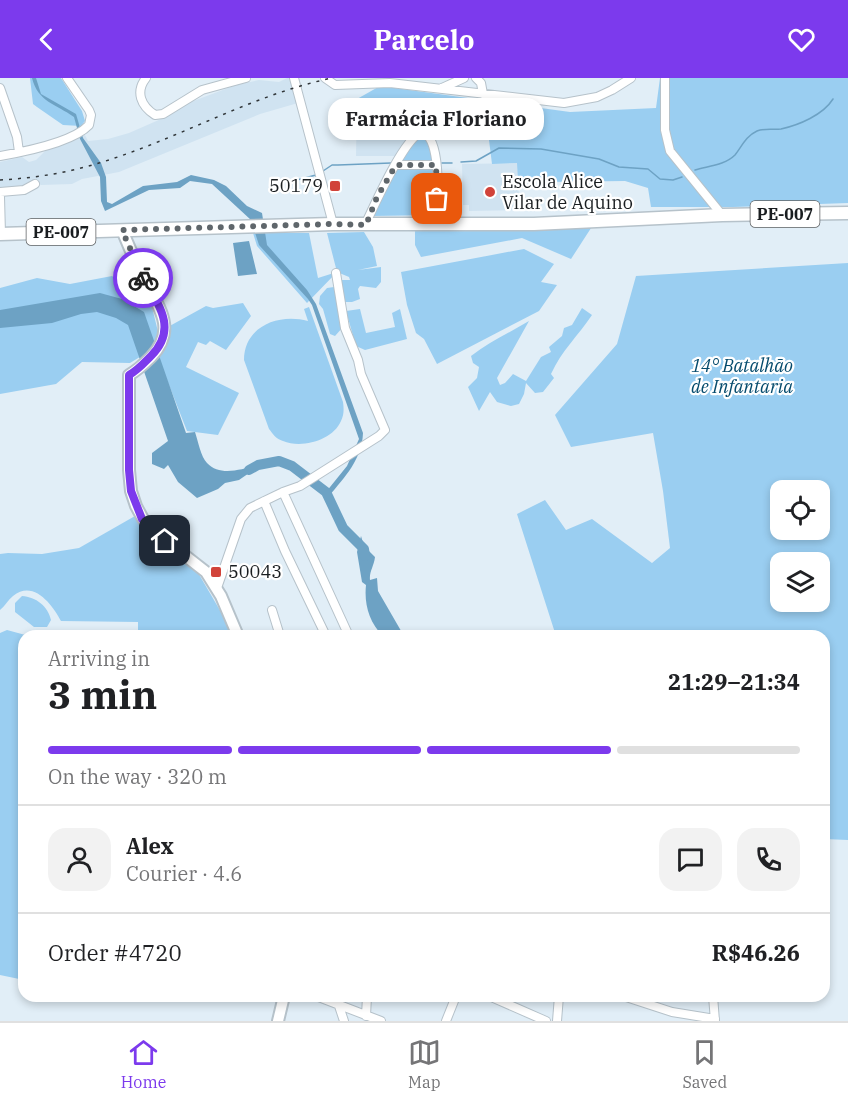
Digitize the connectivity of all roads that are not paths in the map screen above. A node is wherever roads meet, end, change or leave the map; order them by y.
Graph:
1 (67, 78) edge
2 (146, 78) edge
3 (246, 78) edge
4 (294, 78) edge
5 (325, 78) edge
6 (464, 78) edge
7 (476, 78) edge
8 (631, 78) edge
9 (665, 78) edge
10 (0, 88) edge
11 (441, 88) junction
12 (483, 94) junction
13 (19, 152) junction
14 (0, 156) edge
15 (396, 165) junction
16 (436, 165) junction
17 (35, 184) dead end
18 (0, 192) edge
19 (0, 197) edge
20 (848, 213) edge
21 (722, 216) junction
22 (333, 224) junction
23 (438, 224) junction
24 (366, 225) junction
25 (122, 230) junction
26 (1, 234) edge
27 (336, 273) dead end
28 (283, 492) junction
29 (264, 501) junction
30 (217, 588) junction
31 (272, 610) dead end
32 (235, 630) edge
33 (278, 630) edge
34 (323, 630) edge
35 (347, 630) edge
36 (283, 1002) edge
37 (330, 1002) edge
38 (367, 1002) edge
39 (454, 1002) edge
40 (503, 1002) edge
41 (559, 1002) edge
42 (641, 1002) edge
43 (714, 1002) edge
44 (339, 1006) junction
45 (366, 1016) junction
46 (715, 1020) edge
47 (278, 1021) edge
48 (344, 1021) edge
49 (381, 1021) edge
50 (446, 1021) edge
51 (546, 1021) edge
52 (557, 1021) edge

1 - 13 street
2 - 3 street
4 - 22 street
5 - 11 street
6 - 11 street
7 - 12 street
8 - 12 street
9 - 21 street
10 - 13 street
11 - 12 street
13 - 14 street
15 - 16 street
15 - 16 street
15 - 24 street
16 - 23 street
17 - 18 street
19 - 26 street
20 - 21 main road, PE-007
21 - 23 main road, PE-007
22 - 24 main road, PE-007
22 - 25 main road, PE-007
23 - 24 main road, PE-007
25 - 26 main road, PE-007
25 - 30 street
27 - 28 street
28 - 29 street
28 - 35 street
29 - 30 street
29 - 34 street
30 - 32 street
31 - 33 street
36 - 47 street
37 - 44 street
38 - 45 street
39 - 50 street
40 - 51 street
41 - 52 street
42 - 46 street
43 - 46 street
44 - 45 street
44 - 48 street
45 - 49 street

